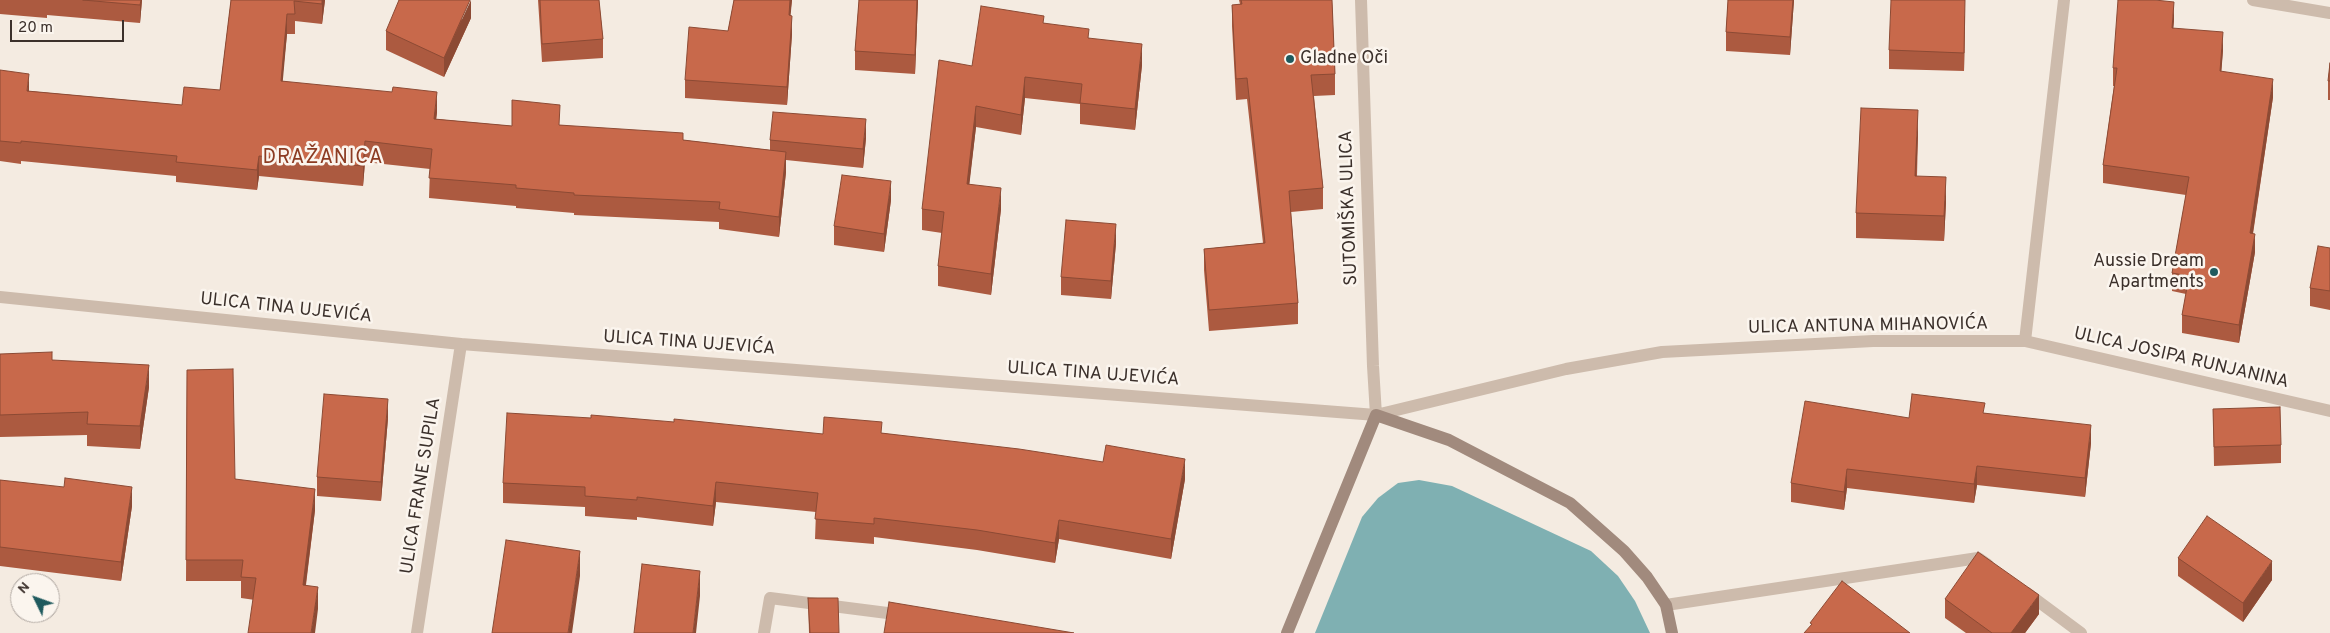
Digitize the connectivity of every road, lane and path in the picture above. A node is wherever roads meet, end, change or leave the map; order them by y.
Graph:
1 (1361, 0) edge
2 (2064, 0) edge
3 (2253, 0) edge
4 (2330, 13) edge
5 (0, 296) edge
6 (2025, 341) junction
7 (461, 344) junction
8 (2330, 411) edge
9 (1376, 415) junction
10 (2002, 575) edge
11 (2018, 587) edge
12 (1666, 605) junction
13 (918, 616) edge
14 (417, 633) edge
15 (764, 633) edge
16 (1287, 633) edge
17 (1672, 633) edge
18 (2081, 633) edge

1 - 9 street, SUTOMIŠKA ULICA
2 - 6 street
3 - 4 street
5 - 7 street, ULICA TINA UJEVIĆA
6 - 8 street, ULICA JOSIPA RUNJANINA
6 - 9 street, ULICA ANTUNA MIHANOVIĆA
7 - 9 street, ULICA TINA UJEVIĆA
7 - 14 street, ULICA FRANE SUPILA
9 - 12 street
9 - 16 street
10 - 12 street
11 - 18 street
12 - 17 street
13 - 15 street

